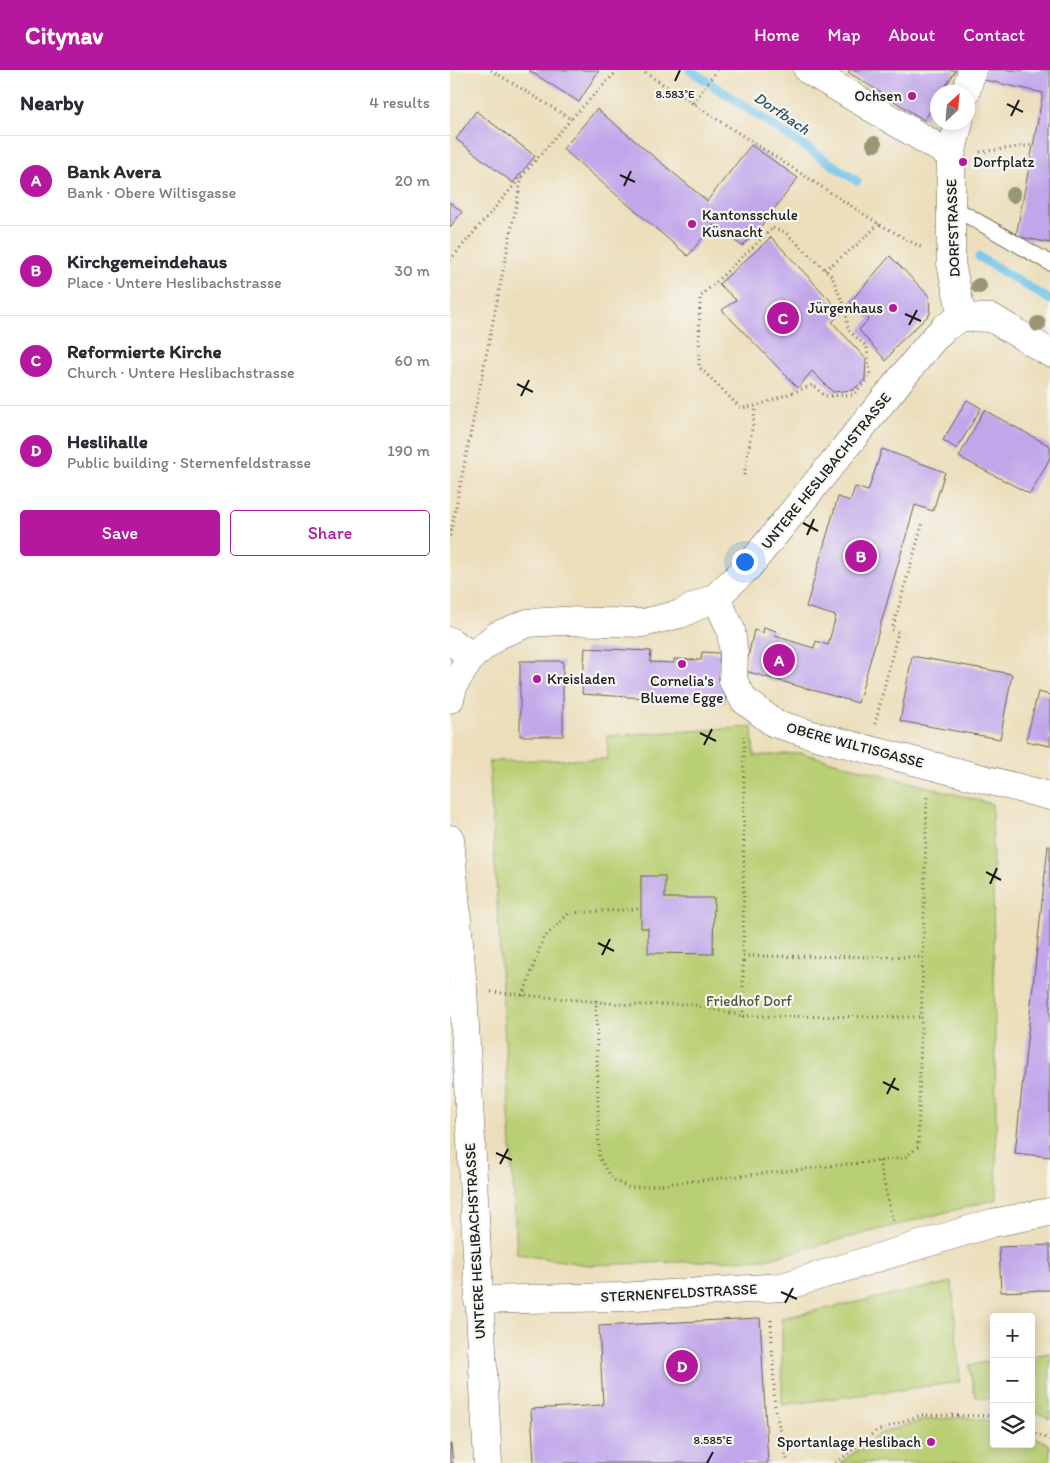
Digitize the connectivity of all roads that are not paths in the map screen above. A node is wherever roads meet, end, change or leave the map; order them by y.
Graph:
1 (808, 70) edge
2 (972, 70) edge
3 (968, 85) edge
4 (957, 130) edge
5 (951, 156) junction
6 (951, 206) junction
7 (1050, 263) edge
8 (962, 317) junction
9 (1050, 353) edge
10 (716, 597) junction
11 (461, 649) edge
12 (450, 699) edge
13 (1050, 796) edge
14 (450, 839) edge
15 (458, 978) edge
16 (1050, 1212) edge
17 (478, 1300) junction
18 (488, 1463) edge

1 - 5 street
2 - 3 street
4 - 5 street, DORFSTRASSE
5 - 6 street, DORFSTRASSE
6 - 7 lane
6 - 8 street, DORFSTRASSE
8 - 9 street
8 - 10 street, UNTERE HESLIBACHSTRASSE
10 - 11 street, UNTERE HESLIBACHSTRASSE
10 - 13 street, OBERE WILTISGASSE
11 - 12 street, UNTERE HESLIBACHSTRASSE
14 - 15 street, UNTERE HESLIBACHSTRASSE
15 - 17 street, UNTERE HESLIBACHSTRASSE
16 - 17 street, STERNENFELDSTRASSE
17 - 18 street, UNTERE HESLIBACHSTRASSE

